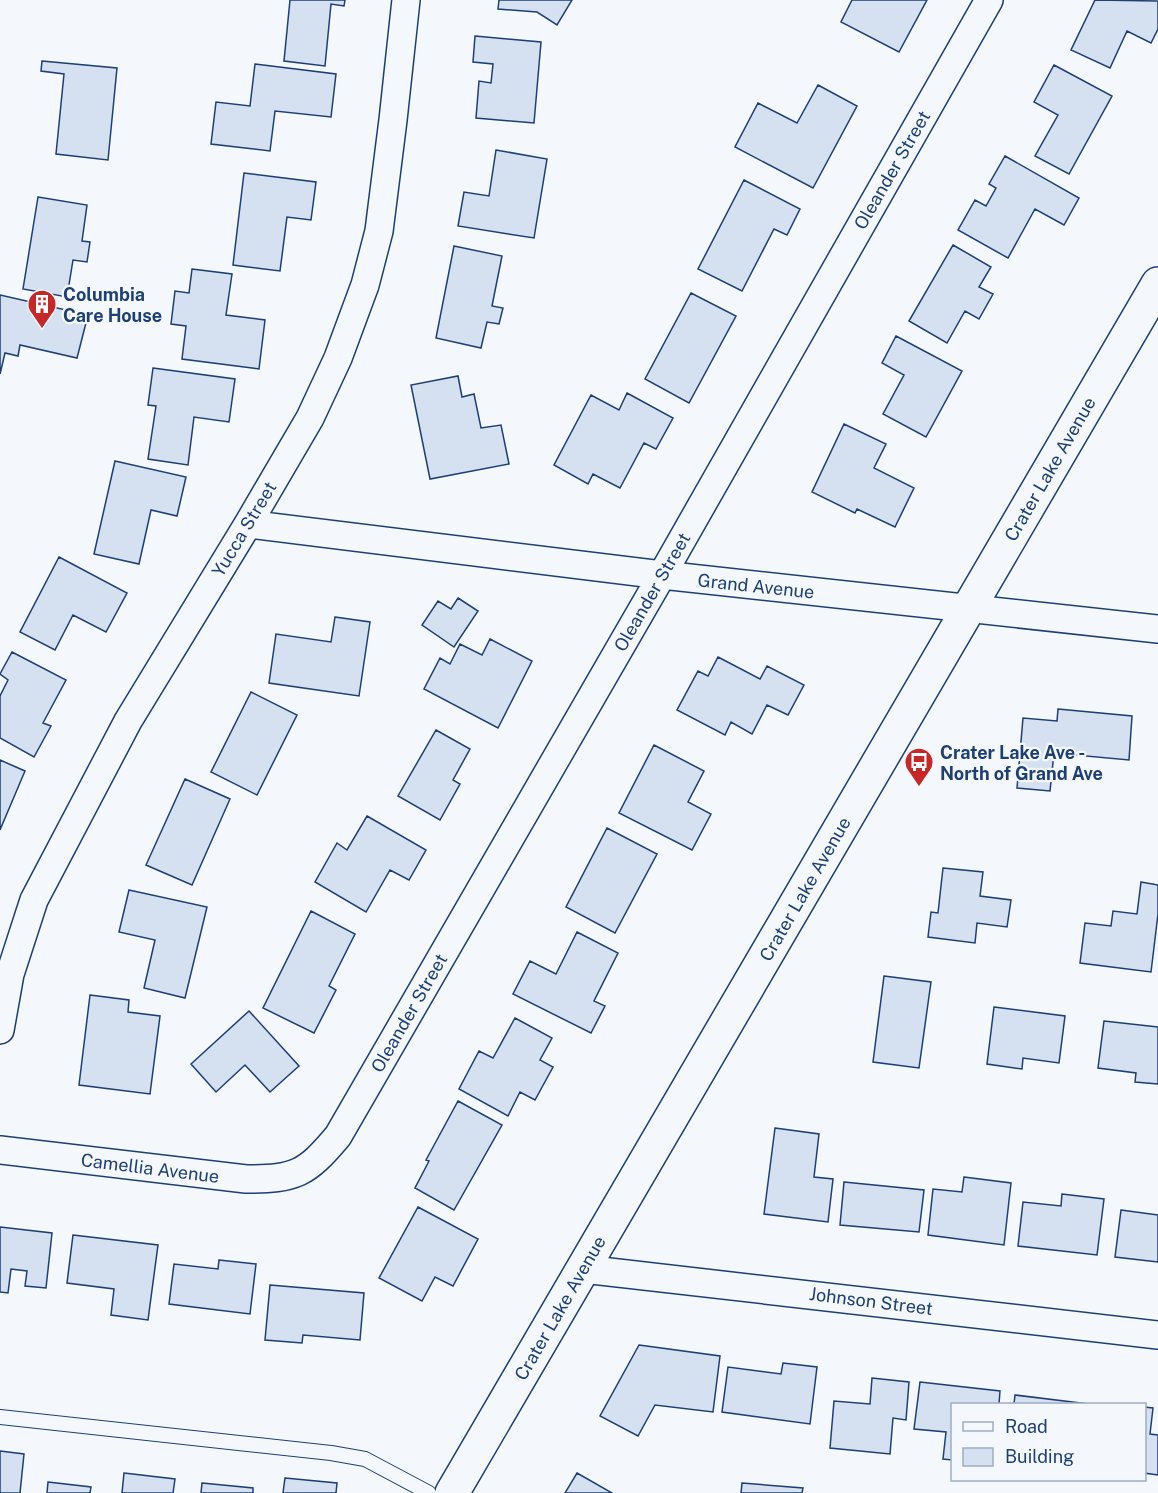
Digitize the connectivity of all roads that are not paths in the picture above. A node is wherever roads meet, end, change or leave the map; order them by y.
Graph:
1 (406, 0) edge
2 (989, 0) edge
3 (1158, 284) edge
4 (248, 524) junction
5 (662, 575) junction
6 (969, 609) junction
7 (1158, 629) edge
8 (0, 1030) edge
9 (0, 1150) edge
10 (299, 1173) joint
11 (583, 1269) junction
12 (1158, 1335) edge
13 (0, 1417) edge
14 (429, 1493) edge
15 (452, 1493) edge

1 - 4 street, Yucca Street
2 - 5 street, Oleander Street
3 - 6 main road, Crater Lake Avenue
4 - 5 street, Grand Avenue
4 - 8 street, Yucca Street
5 - 6 street, Grand Avenue
5 - 10 street, Oleander Street
6 - 7 street, Grand Avenue
6 - 11 main road, Crater Lake Avenue
9 - 10 street, Camellia Avenue
11 - 12 street, Johnson Street
11 - 15 main road, Crater Lake Avenue
13 - 14 lane

